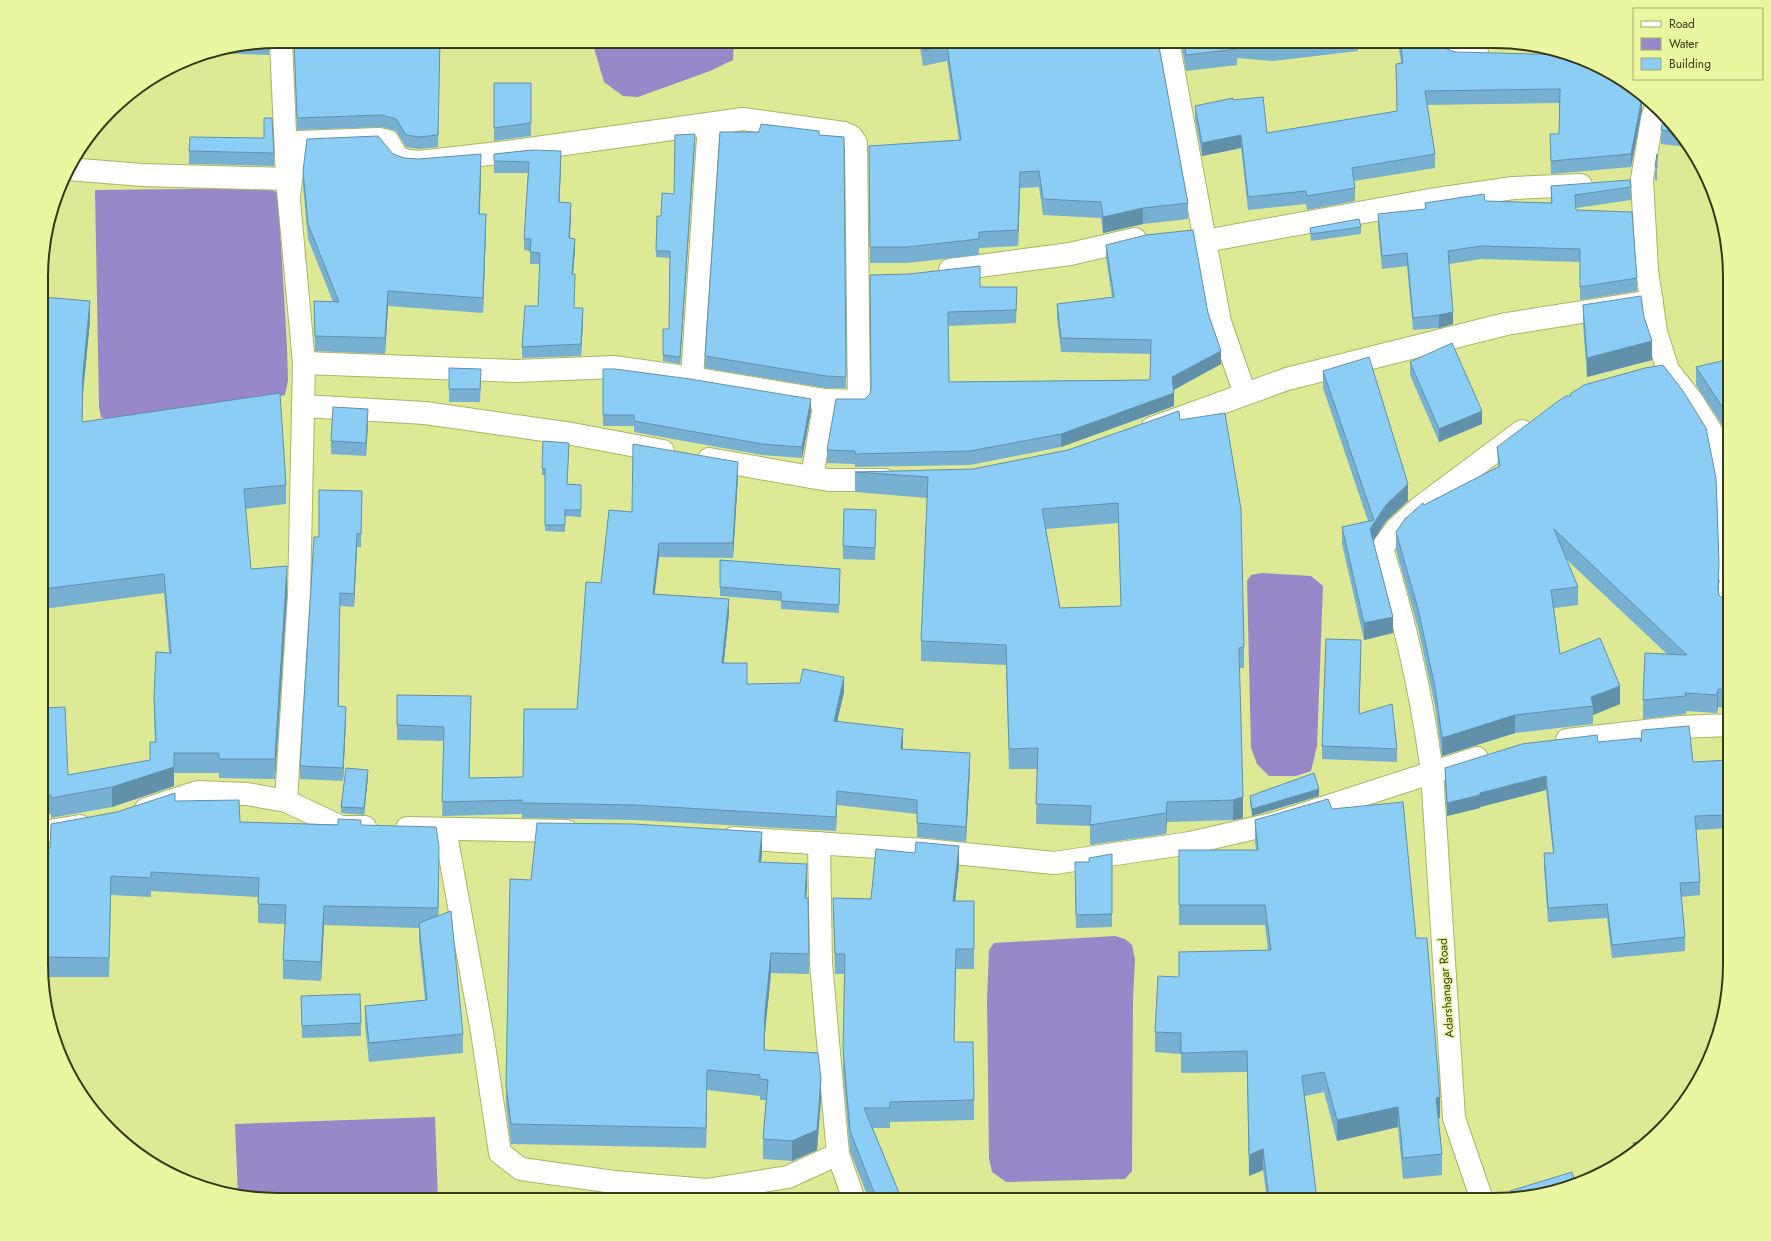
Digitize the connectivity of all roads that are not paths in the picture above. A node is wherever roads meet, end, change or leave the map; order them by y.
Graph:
1 (281, 48) edge
2 (1169, 48) edge
3 (1445, 48) edge
4 (1494, 54) edge
5 (1654, 113) edge
6 (708, 124) junction
7 (75, 170) edge
8 (1642, 179) junction
9 (288, 187) junction
10 (1198, 234) junction
11 (1158, 235) edge
12 (930, 272) edge
13 (879, 275) edge
14 (857, 276) junction
15 (1652, 301) junction
16 (304, 363) junction
17 (692, 378) junction
18 (1245, 394) junction
19 (825, 400) junction
20 (303, 406) junction
21 (1538, 418) edge
22 (1130, 435) edge
23 (1723, 441) edge
24 (812, 477) junction
25 (903, 480) edge
26 (1723, 724) edge
27 (1550, 742) edge
28 (1497, 752) edge
29 (1432, 772) junction
30 (286, 802) junction
31 (130, 814) edge
32 (100, 822) edge
33 (445, 829) junction
34 (48, 831) edge
35 (587, 832) edge
36 (711, 837) edge
37 (819, 843) junction
38 (838, 1154) junction
39 (852, 1193) edge
40 (1480, 1193) edge

1 - 9 street
2 - 10 street
3 - 4 street
5 - 8 street
6 - 9 street
6 - 14 street
6 - 17 street
7 - 9 street
8 - 10 street
8 - 15 street
9 - 16 street
10 - 18 street
11 - 12 street
13 - 14 street
14 - 19 street
15 - 18 street
15 - 23 street
16 - 17 street
16 - 20 street
17 - 19 street
18 - 22 street
19 - 24 street
20 - 24 street
20 - 30 street
21 - 29 street, Adarshanagar Road
24 - 25 street
26 - 27 street
28 - 29 street
29 - 37 street
29 - 40 street, Adarshanagar Road
30 - 31 street
30 - 33 street
32 - 34 street
33 - 35 street
33 - 38 street
36 - 37 street
37 - 38 street
38 - 39 street

